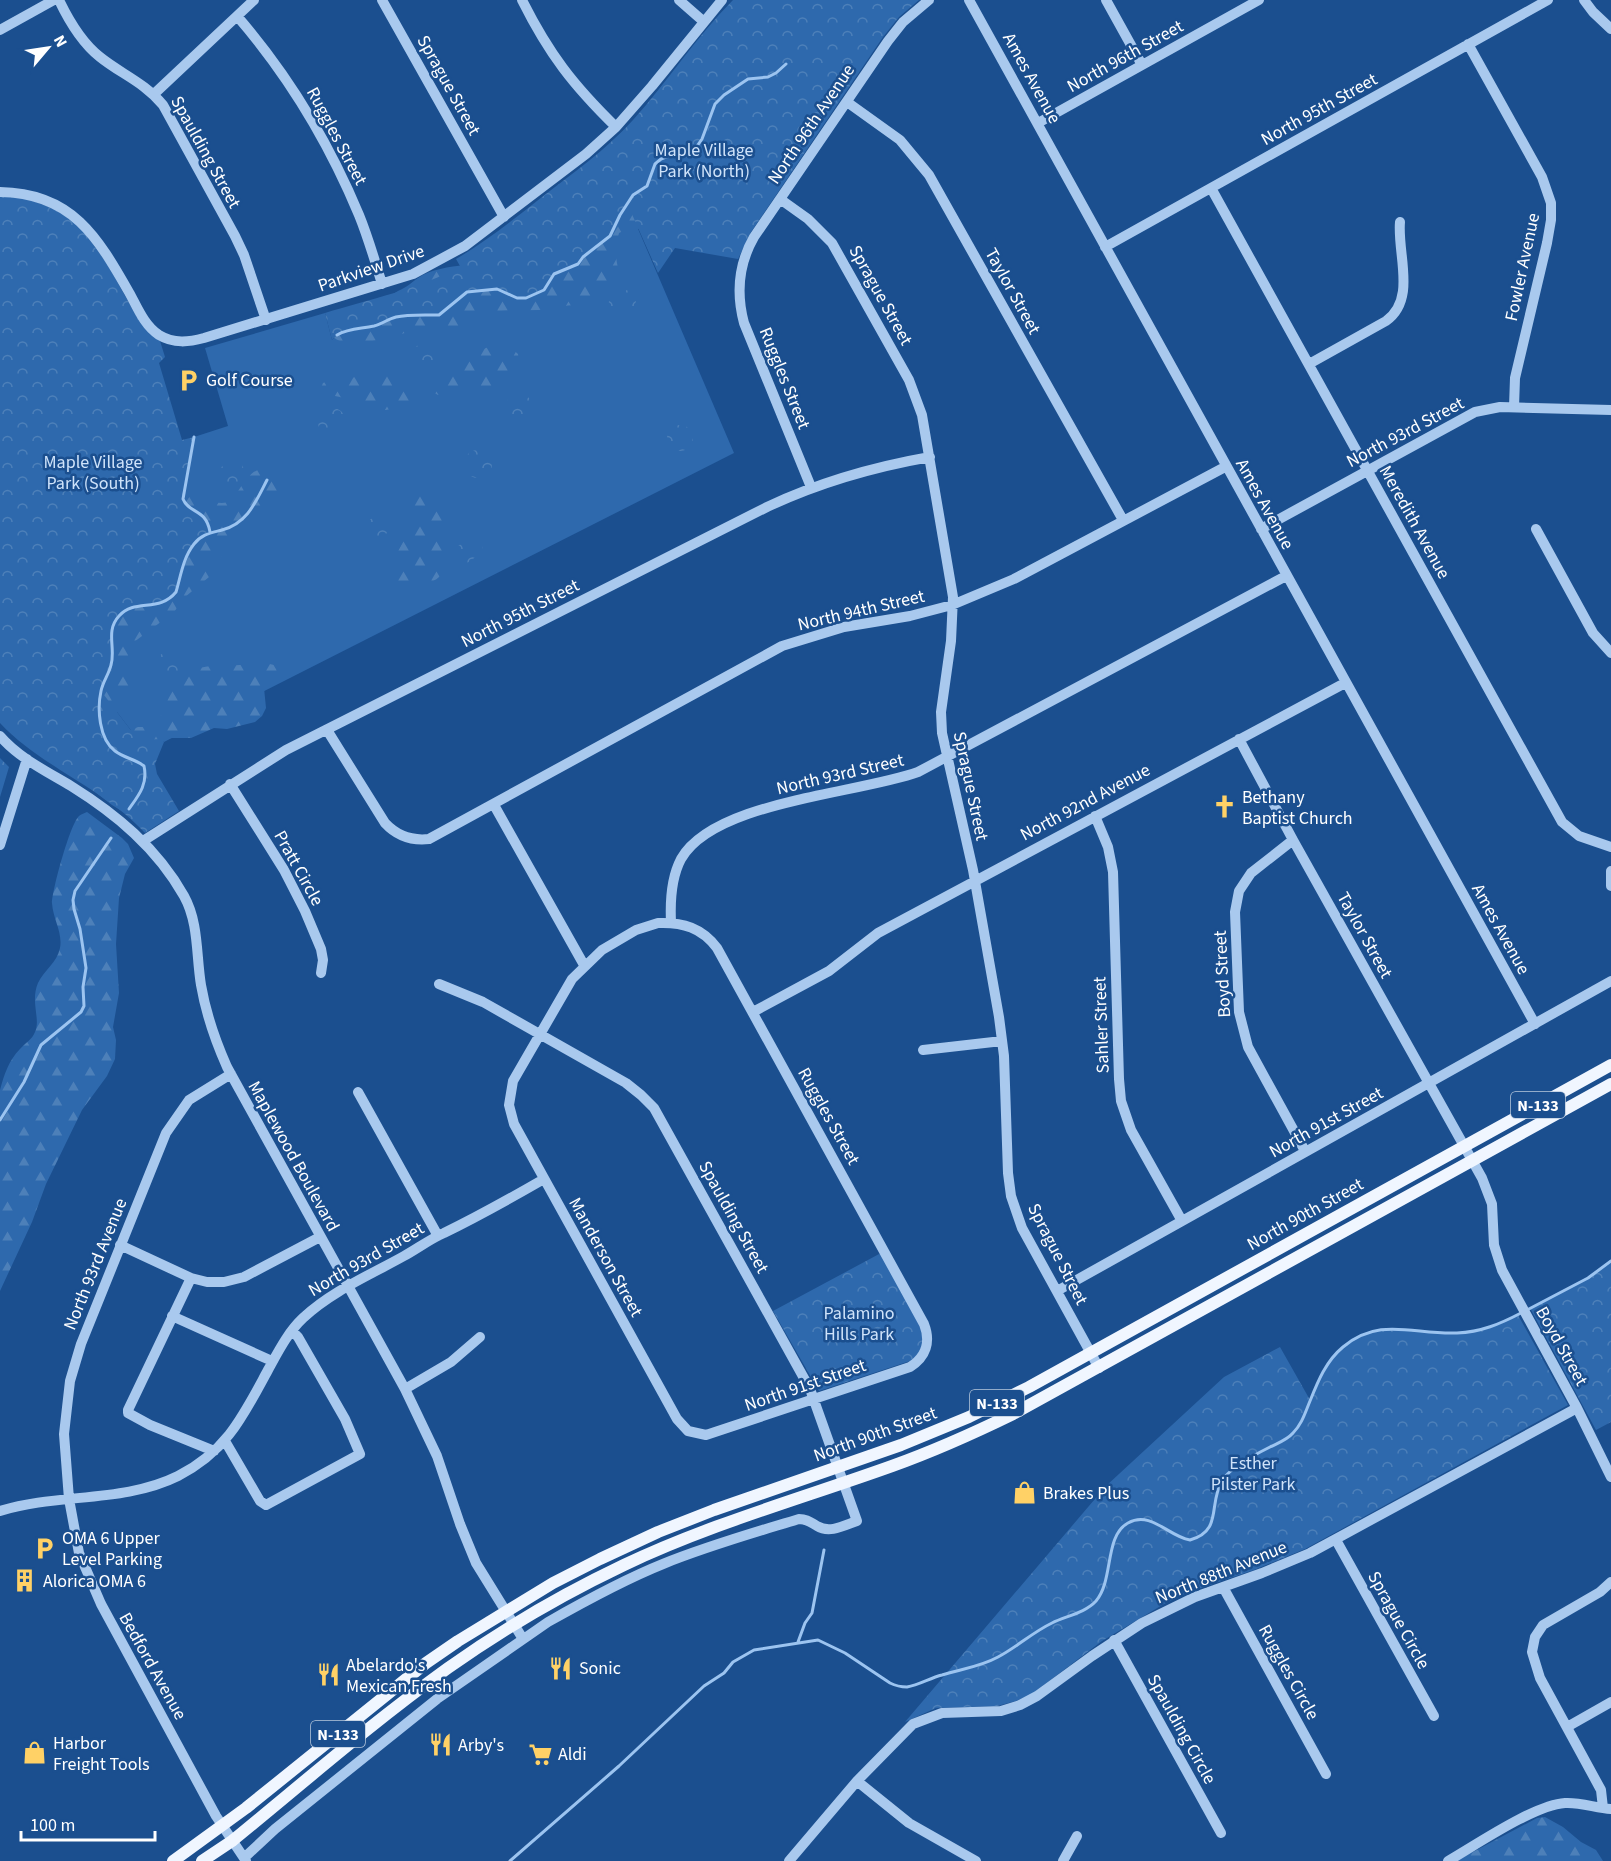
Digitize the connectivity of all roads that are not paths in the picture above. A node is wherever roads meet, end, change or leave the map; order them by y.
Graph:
1 (54, 0) edge
2 (59, 0) edge
3 (254, 0) edge
4 (382, 0) edge
5 (522, 0) edge
6 (679, 0) edge
7 (722, 0) edge
8 (929, 0) edge
9 (969, 0) edge
10 (1106, 0) edge
11 (1259, 0) edge
12 (1548, 0) edge
13 (1584, 0) edge
14 (237, 16) junction
15 (703, 21) junction
16 (1611, 29) edge
17 (0, 30) edge
18 (1468, 44) junction
19 (1142, 65) junction
20 (154, 94) junction
21 (847, 102) junction
22 (1038, 123) junction
23 (616, 127) junction
24 (1211, 188) junction
25 (0, 192) edge
26 (780, 199) junction
27 (504, 217) junction
28 (1400, 222) dead end
29 (1105, 247) junction
30 (740, 280) joint
31 (382, 284) junction
32 (266, 320) junction
33 (1309, 364) junction
34 (1514, 407) junction
35 (1611, 410) edge
36 (930, 457) junction
37 (1226, 466) junction
38 (1368, 470) junction
39 (812, 487) junction
40 (1123, 520) junction
41 (1261, 529) junction
42 (1536, 529) dead end
43 (1286, 576) junction
44 (952, 605) junction
45 (1611, 653) edge
46 (1345, 683) junction
47 (327, 730) junction
48 (0, 736) edge
49 (1239, 739) junction
50 (947, 758) junction
51 (27, 759) junction
52 (230, 784) junction
53 (494, 805) junction
54 (1095, 816) junction
55 (1293, 840) junction
56 (143, 841) junction
57 (0, 844) edge
58 (1611, 848) edge
59 (1611, 871) edge
60 (975, 880) junction
61 (1611, 886) edge
62 (671, 922) junction
63 (584, 965) junction
64 (321, 973) dead end
65 (1611, 981) edge
66 (439, 984) dead end
67 (753, 1012) junction
68 (1535, 1024) junction
69 (540, 1034) junction
70 (1002, 1041) junction
71 (924, 1050) dead end
72 (1611, 1065) edge
73 (231, 1074) junction
74 (1429, 1084) junction
75 (1611, 1084) edge
76 (358, 1092) dead end
77 (1465, 1146) junction
78 (1305, 1151) junction
79 (1472, 1161) junction
80 (544, 1179) junction
81 (1182, 1221) junction
82 (438, 1236) junction
83 (320, 1237) junction
84 (120, 1245) junction
85 (191, 1278) junction
86 (348, 1287) junction
87 (1057, 1291) junction
88 (172, 1316) junction
89 (292, 1331) junction
90 (480, 1337) dead end
91 (926, 1351) joint
92 (1091, 1353) junction
93 (272, 1361) junction
94 (1099, 1368) junction
95 (405, 1389) junction
96 (815, 1400) junction
97 (1577, 1408) junction
98 (688, 1431) joint
99 (225, 1441) junction
100 (214, 1451) junction
101 (839, 1467) junction
102 (1611, 1476) edge
103 (844, 1483) junction
104 (69, 1499) junction
105 (0, 1511) edge
106 (1336, 1540) junction
107 (1611, 1581) edge
108 (1223, 1587) junction
109 (506, 1611) junction
110 (515, 1625) junction
111 (523, 1639) junction
112 (1114, 1641) junction
113 (1611, 1702) edge
114 (1434, 1716) dead end
115 (1567, 1727) junction
116 (1326, 1774) dead end
117 (857, 1781) junction
118 (1607, 1809) edge
119 (222, 1826) junction
120 (1221, 1833) dead end
121 (1077, 1836) dead end
122 (232, 1841) junction
123 (961, 1858) edge
124 (245, 1860) edge
125 (173, 1861) edge
126 (202, 1861) edge
127 (789, 1861) edge
128 (976, 1861) edge
129 (1063, 1861) edge
130 (1448, 1861) edge

1 - 17 street
2 - 20 street, Spaulding Street
3 - 14 street
4 - 27 street, Sprague Street
5 - 23 street
6 - 15 street
7 - 15 street, Parkview Drive
8 - 21 street, North 96th Avenue
9 - 22 street, Ames Avenue
10 - 19 street
11 - 19 street, North 96th Street
12 - 18 street, North 95th Street
13 - 16 street
14 - 20 street
14 - 31 street, Ruggles Street
15 - 23 street, Parkview Drive
18 - 24 street, North 95th Street
18 - 34 street, Fowler Avenue
19 - 22 street, North 96th Street
20 - 32 street, Spaulding Street
21 - 26 street, North 96th Avenue
21 - 40 street, Taylor Street
22 - 29 street, Ames Avenue
23 - 27 street, Parkview Drive
24 - 29 street, North 95th Street
24 - 33 street, Meredith Avenue
25 - 32 street, Parkview Drive
26 - 30 street, North 96th Avenue
26 - 36 street, Sprague Street
27 - 31 street, Parkview Drive
28 - 33 street
29 - 37 street, Ames Avenue
30 - 39 street, Ruggles Street
31 - 32 street, Parkview Drive
33 - 38 street, Meredith Avenue
34 - 35 street, North 93rd Street
34 - 38 street, North 93rd Street
36 - 39 street, North 95th Street
36 - 44 street, Sprague Street
37 - 40 street, North 94th Street
37 - 41 street, Ames Avenue
38 - 41 street, North 93rd Street
38 - 58 street, Meredith Avenue
39 - 47 street, North 95th Street
40 - 44 street, North 94th Street
41 - 43 street, Ames Avenue
42 - 45 street
43 - 46 street, Ames Avenue
43 - 50 street, North 93rd Street
44 - 50 street, Sprague Street
44 - 53 street, North 94th Street
46 - 49 street, North 92nd Avenue
46 - 68 street, Ames Avenue
47 - 52 street, North 95th Street
47 - 53 street, North 94th Street
48 - 51 street, Maplewood Boulevard
49 - 54 street, North 92nd Avenue
49 - 55 street, Taylor Street
50 - 60 street, Sprague Street
50 - 62 street, North 93rd Street
51 - 56 street, Maplewood Boulevard
51 - 57 street
52 - 56 street, North 95th Street
52 - 64 street, Pratt Circle
53 - 63 street
54 - 60 street, North 92nd Avenue
54 - 81 street, Sahler Street
55 - 74 street, Taylor Street
55 - 78 street, Boyd Street
56 - 73 street, Maplewood Boulevard
59 - 61 street
60 - 67 street, North 92nd Avenue
60 - 70 street, Sprague Street
62 - 63 street
62 - 67 street, Ruggles Street
63 - 69 street
65 - 68 street, North 91st Street
66 - 69 street, Spaulding Street
67 - 91 street, Ruggles Street
68 - 74 street, North 91st Street
69 - 80 street, Manderson Street
69 - 96 street, Spaulding Street
70 - 71 street
70 - 87 street, Sprague Street
72 - 77 main road, North 90th Street / N-133
73 - 83 street, Maplewood Boulevard
73 - 84 street, North 93rd Avenue
74 - 77 street, Taylor Street
74 - 78 street, North 91st Street
75 - 79 main road, North 90th Street / N-133
76 - 82 street
77 - 79 street, Taylor Street
77 - 92 main road, North 90th Street / N-133
78 - 81 street, North 91st Street
79 - 94 main road, North 90th Street / N-133
79 - 97 street, Boyd Street
80 - 82 street, North 93rd Street
80 - 98 street, Manderson Street
81 - 87 street, North 91st Street
82 - 86 street, North 93rd Street
83 - 85 street
83 - 86 street, Maplewood Boulevard
84 - 85 street
84 - 104 street, North 93rd Avenue
85 - 88 street
86 - 89 street, North 93rd Street
86 - 95 street, Maplewood Boulevard
87 - 92 street, Sprague Street
88 - 93 street
88 - 100 street
89 - 93 street, North 93rd Street
89 - 99 street
90 - 95 street
91 - 96 street, North 91st Street
92 - 94 street, Sprague Street
92 - 101 main road, North 90th Street / N-133
93 - 99 street, North 93rd Street
94 - 103 main road, North 90th Street / N-133
95 - 109 street, Maplewood Boulevard
96 - 98 street, North 91st Street
96 - 101 street, Spaulding Street
97 - 102 street, Boyd Street
97 - 106 street, North 88th Avenue
99 - 100 street, North 93rd Street
100 - 104 street, North 93rd Street
101 - 103 street, Spaulding Street
101 - 109 main road, North 90th Street / N-133
103 - 110 main road, North 90th Street / N-133
103 - 111 street, Spaulding Street
104 - 105 street, North 93rd Street
104 - 119 street, Bedford Avenue
106 - 108 street, North 88th Avenue
106 - 114 street, Sprague Circle
107 - 115 street
108 - 112 street, North 88th Avenue
108 - 116 street, Ruggles Circle
109 - 110 street, Maplewood Boulevard
109 - 119 main road, North 90th Street / N-133
110 - 111 street, Maplewood Boulevard
110 - 122 main road, North 90th Street / N-133
111 - 124 street
112 - 117 street, North 88th Avenue
112 - 120 street, Spaulding Circle
113 - 115 street
115 - 118 street
117 - 123 street
117 - 127 street, North 88th Avenue
118 - 130 street
119 - 122 street, Bedford Avenue
119 - 125 main road, North 90th Street / N-133
121 - 129 street
122 - 124 street, Bedford Avenue
122 - 126 main road, North 90th Street / N-133
123 - 128 street

